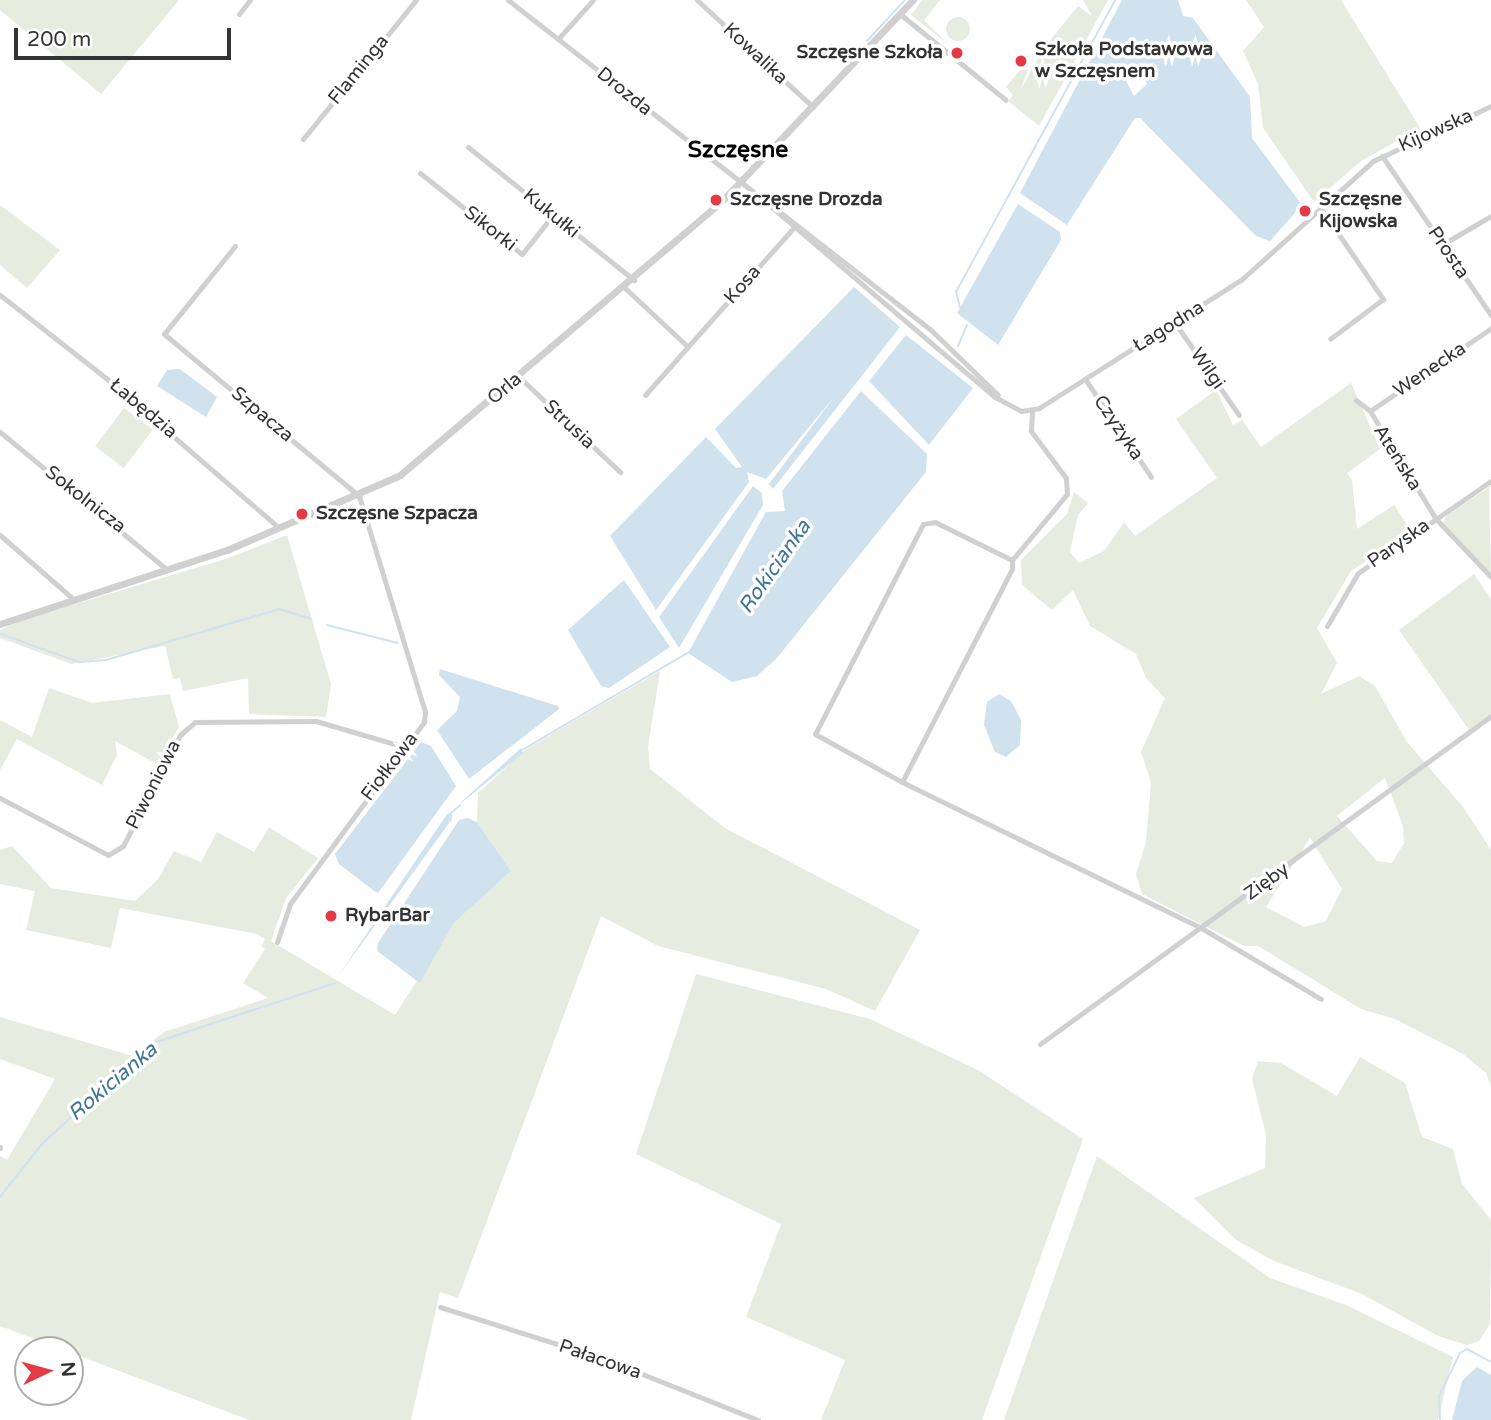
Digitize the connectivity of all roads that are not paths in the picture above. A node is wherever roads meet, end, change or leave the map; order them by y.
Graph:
1 (250, 0) edge
2 (416, 0) edge
3 (508, 0) edge
4 (593, 0) edge
5 (697, 0) edge
6 (913, 0) edge
7 (900, 14) junction
8 (239, 15) dead end
9 (558, 39) junction
10 (1006, 100) dead end
11 (1491, 106) edge
12 (813, 107) junction
13 (303, 139) dead end
14 (468, 147) dead end
15 (1382, 156) junction
16 (420, 173) dead end
17 (740, 184) junction
18 (1320, 207) junction
19 (552, 216) junction
20 (1491, 216) edge
21 (795, 225) junction
22 (1443, 244) junction
23 (235, 246) dead end
24 (634, 280) junction
25 (625, 288) junction
26 (0, 295) edge
27 (1491, 315) edge
28 (1175, 323) junction
29 (1491, 328) edge
30 (1330, 339) dead end
31 (688, 347) junction
32 (519, 377) junction
33 (1085, 379) junction
34 (645, 395) dead end
35 (1356, 400) dead end
36 (1032, 410) junction
37 (1370, 411) junction
38 (1239, 415) dead end
39 (0, 432) edge
40 (620, 472) dead end
41 (1151, 477) dead end
42 (1491, 481) edge
43 (359, 496) junction
44 (1436, 519) junction
45 (280, 529) junction
46 (0, 535) edge
47 (1012, 560) junction
48 (166, 569) junction
49 (1491, 577) edge
50 (72, 598) junction
51 (2, 620) edge
52 (1327, 626) dead end
53 (1491, 716) edge
54 (405, 747) junction
55 (902, 782) junction
56 (0, 798) edge
57 (1203, 929) junction
58 (277, 942) dead end
59 (1321, 999) dead end
60 (1040, 1044) dead end
61 (440, 1307) dead end
62 (758, 1420) edge

1 - 8 street
2 - 13 street, Flaminga
3 - 9 street, Drozda
4 - 9 street
5 - 12 street, Kowalika
6 - 7 street, Orla
7 - 10 street
7 - 12 street, Orla
9 - 17 street, Drozda
11 - 15 street, Kijowska
12 - 17 street, Orla
14 - 19 street, Kukułki
15 - 18 street, Łagodna
15 - 22 street, Prosta
16 - 19 street, Sikorki
17 - 21 street
17 - 24 street, Orla
18 - 28 street, Łagodna
18 - 30 street
19 - 24 street, Kukułki
20 - 22 street
21 - 31 street, Kosa
21 - 36 street
22 - 27 street, Prosta
23 - 43 street, Szpacza
24 - 25 street, Orla
25 - 31 street
25 - 32 street, Orla
26 - 45 street, Łabędzia
28 - 33 street, Łagodna
28 - 38 street, Wilgi
29 - 37 street, Wenecka
31 - 34 street, Kosa
32 - 40 street, Strusia
32 - 43 street, Orla
33 - 36 street, Łagodna
33 - 41 street, Czyżyka
35 - 37 street, Ateńska
36 - 47 street
37 - 44 street, Ateńska
39 - 48 street, Sokolnicza
42 - 44 street, Paryska
43 - 45 street, Orla
43 - 54 street, Fiołkowa
44 - 49 street, Ateńska
44 - 52 street, Paryska
45 - 48 street, Orla
46 - 50 street
47 - 55 street
47 - 55 street
48 - 50 street, Orla
50 - 51 street, Orla
53 - 57 street, Zięby
54 - 56 street, Piwoniowa
54 - 58 street, Fiołkowa
55 - 57 street
57 - 59 street
57 - 60 street, Zięby
61 - 62 street, Pałacowa

